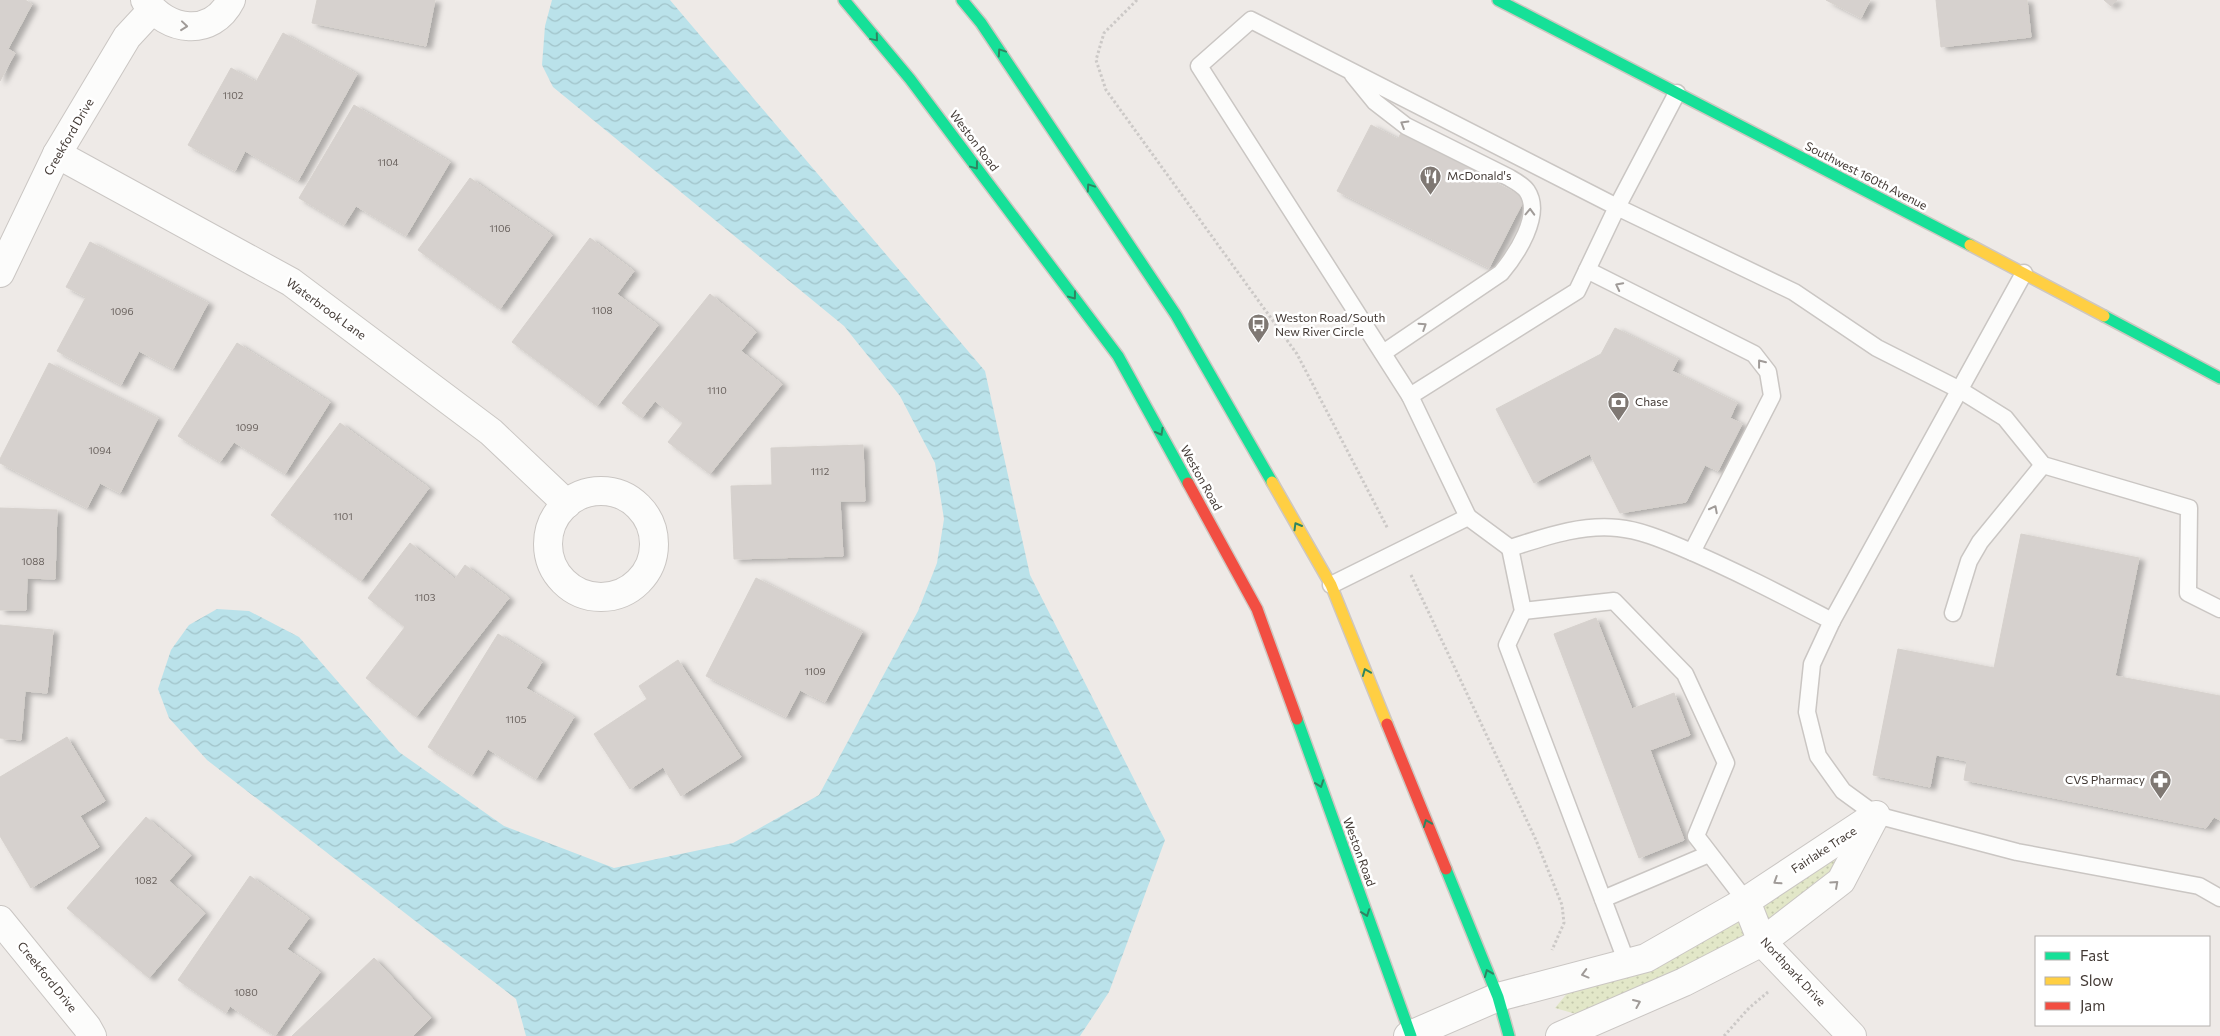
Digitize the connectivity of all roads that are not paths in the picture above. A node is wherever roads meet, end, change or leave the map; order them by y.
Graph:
1 (231, 0) edge
2 (844, 0) edge
3 (962, 0) edge
4 (1498, 0) edge
5 (149, 5) edge
6 (1348, 69) junction
7 (1677, 93) junction
8 (57, 154) junction
9 (1617, 207) junction
10 (1587, 270) junction
11 (0, 273) edge
12 (2024, 273) junction
13 (1383, 353) junction
14 (2220, 378) edge
15 (1960, 390) junction
16 (1410, 396) junction
17 (2043, 465) junction
18 (567, 504) dead end
19 (1468, 517) junction
20 (1510, 548) junction
21 (1692, 552) junction
22 (1331, 585) junction
23 (2220, 609) edge
24 (1523, 611) junction
25 (1954, 613) dead end
26 (1832, 621) junction
27 (1876, 815) junction
28 (1709, 854) junction
29 (2220, 898) edge
30 (1603, 899) junction
31 (1746, 902) junction
32 (0, 920) edge
33 (1762, 942) junction
34 (1626, 963) junction
35 (1498, 997) junction
36 (92, 1036) edge
37 (1410, 1036) edge
38 (1509, 1036) edge
39 (1560, 1036) edge
40 (1852, 1036) edge

5 -> 1 street, Creekford Drive
2 -> 37 main road, Weston Road
22 -> 3 main road
4 - 7 main road, Southwest 160th Avenue
5 - 8 street, Creekford Drive
6 - 9 lane
13 -> 6 lane
6 - 13 lane
7 - 9 lane
7 - 12 main road, Southwest 160th Avenue
8 - 11 street, Creekford Drive
8 - 18 street, Waterbrook Lane
9 - 10 lane
9 - 15 lane
10 - 16 lane
21 -> 10 lane
12 - 14 main road, Southwest 160th Avenue
12 - 15 lane
13 - 16 lane
15 - 17 lane
15 - 26 lane
16 - 19 lane
17 - 23 lane
17 - 25 lane
19 - 20 lane
19 - 22 lane
20 - 21 lane
20 - 24 lane
21 - 26 lane
35 -> 22 main road
24 - 28 lane
24 - 30 lane
26 - 27 lane
27 - 29 lane
27 -> 31 street, Fairlake Trace
33 -> 27 street, Fairlake Trace
28 - 30 lane
28 - 31 lane
30 - 34 lane
31 - 33 street, Northpark Drive
31 - 34 street, Fairlake Trace
32 - 36 street, Creekford Drive
39 -> 33 street, Fairlake Trace
33 - 40 street, Northpark Drive
34 -> 35 street, Fairlake Trace
35 - 37 street, Fairlake Trace
35 - 38 main road

